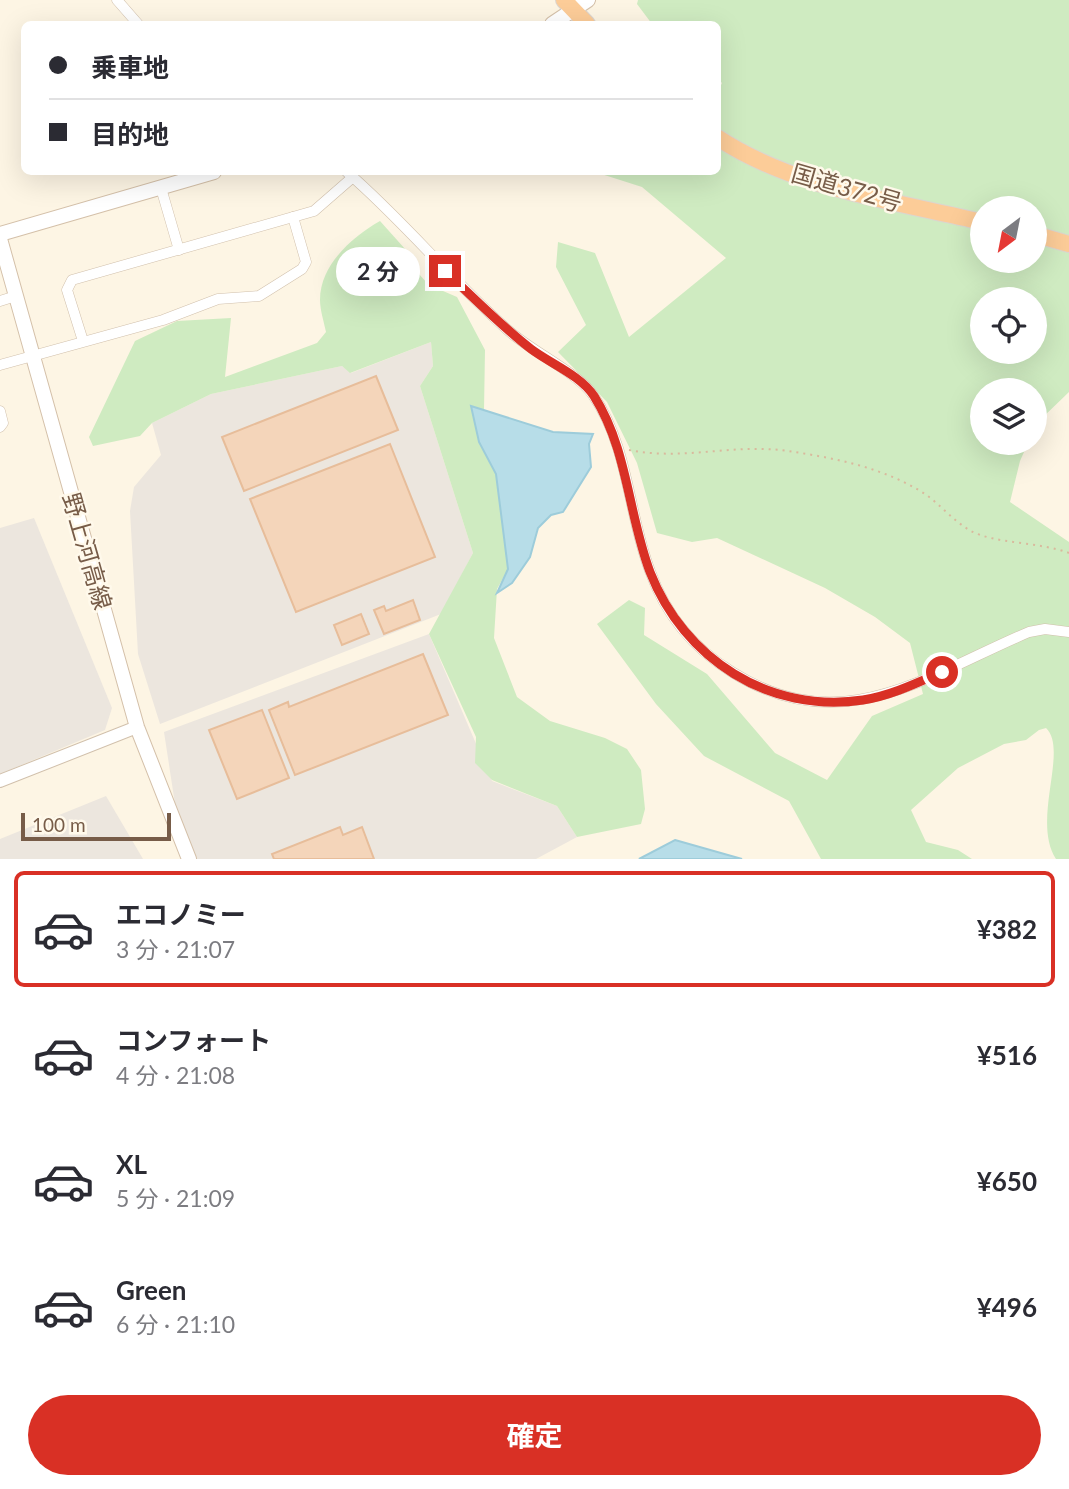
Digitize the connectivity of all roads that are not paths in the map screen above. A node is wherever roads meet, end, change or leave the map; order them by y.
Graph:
1 (117, 0) edge
2 (588, 0) edge
3 (569, 5) edge
4 (135, 21) edge
5 (555, 21) edge
6 (584, 21) edge
7 (721, 140) edge
8 (204, 175) edge
9 (349, 175) edge
10 (351, 175) edge
11 (162, 188) junction
12 (293, 217) junction
13 (970, 219) edge
14 (0, 237) edge
15 (1047, 238) edge
16 (1069, 244) edge
17 (179, 250) junction
18 (16, 296) junction
19 (0, 300) edge
20 (83, 341) junction
21 (32, 356) junction
22 (0, 365) edge
23 (0, 411) edge
24 (0, 427) edge
25 (1069, 632) edge
26 (137, 727) junction
27 (0, 781) edge
28 (189, 859) edge

1 - 4 street
2 - 3 main road
3 - 5 main road
3 - 6 highway
7 - 13 highway, 国道372号
8 - 11 main road
9 - 12 street
10 - 25 street
11 - 14 main road
11 - 17 street
12 - 17 street
12 - 20 street
14 - 18 main road, 野上河高線
15 - 16 highway
17 - 20 street
18 - 19 street
18 - 21 main road, 野上河高線
20 - 21 street
21 - 22 street
21 - 26 main road, 野上河高線
23 - 24 street
26 - 27 street
26 - 28 main road, 野上河高線

